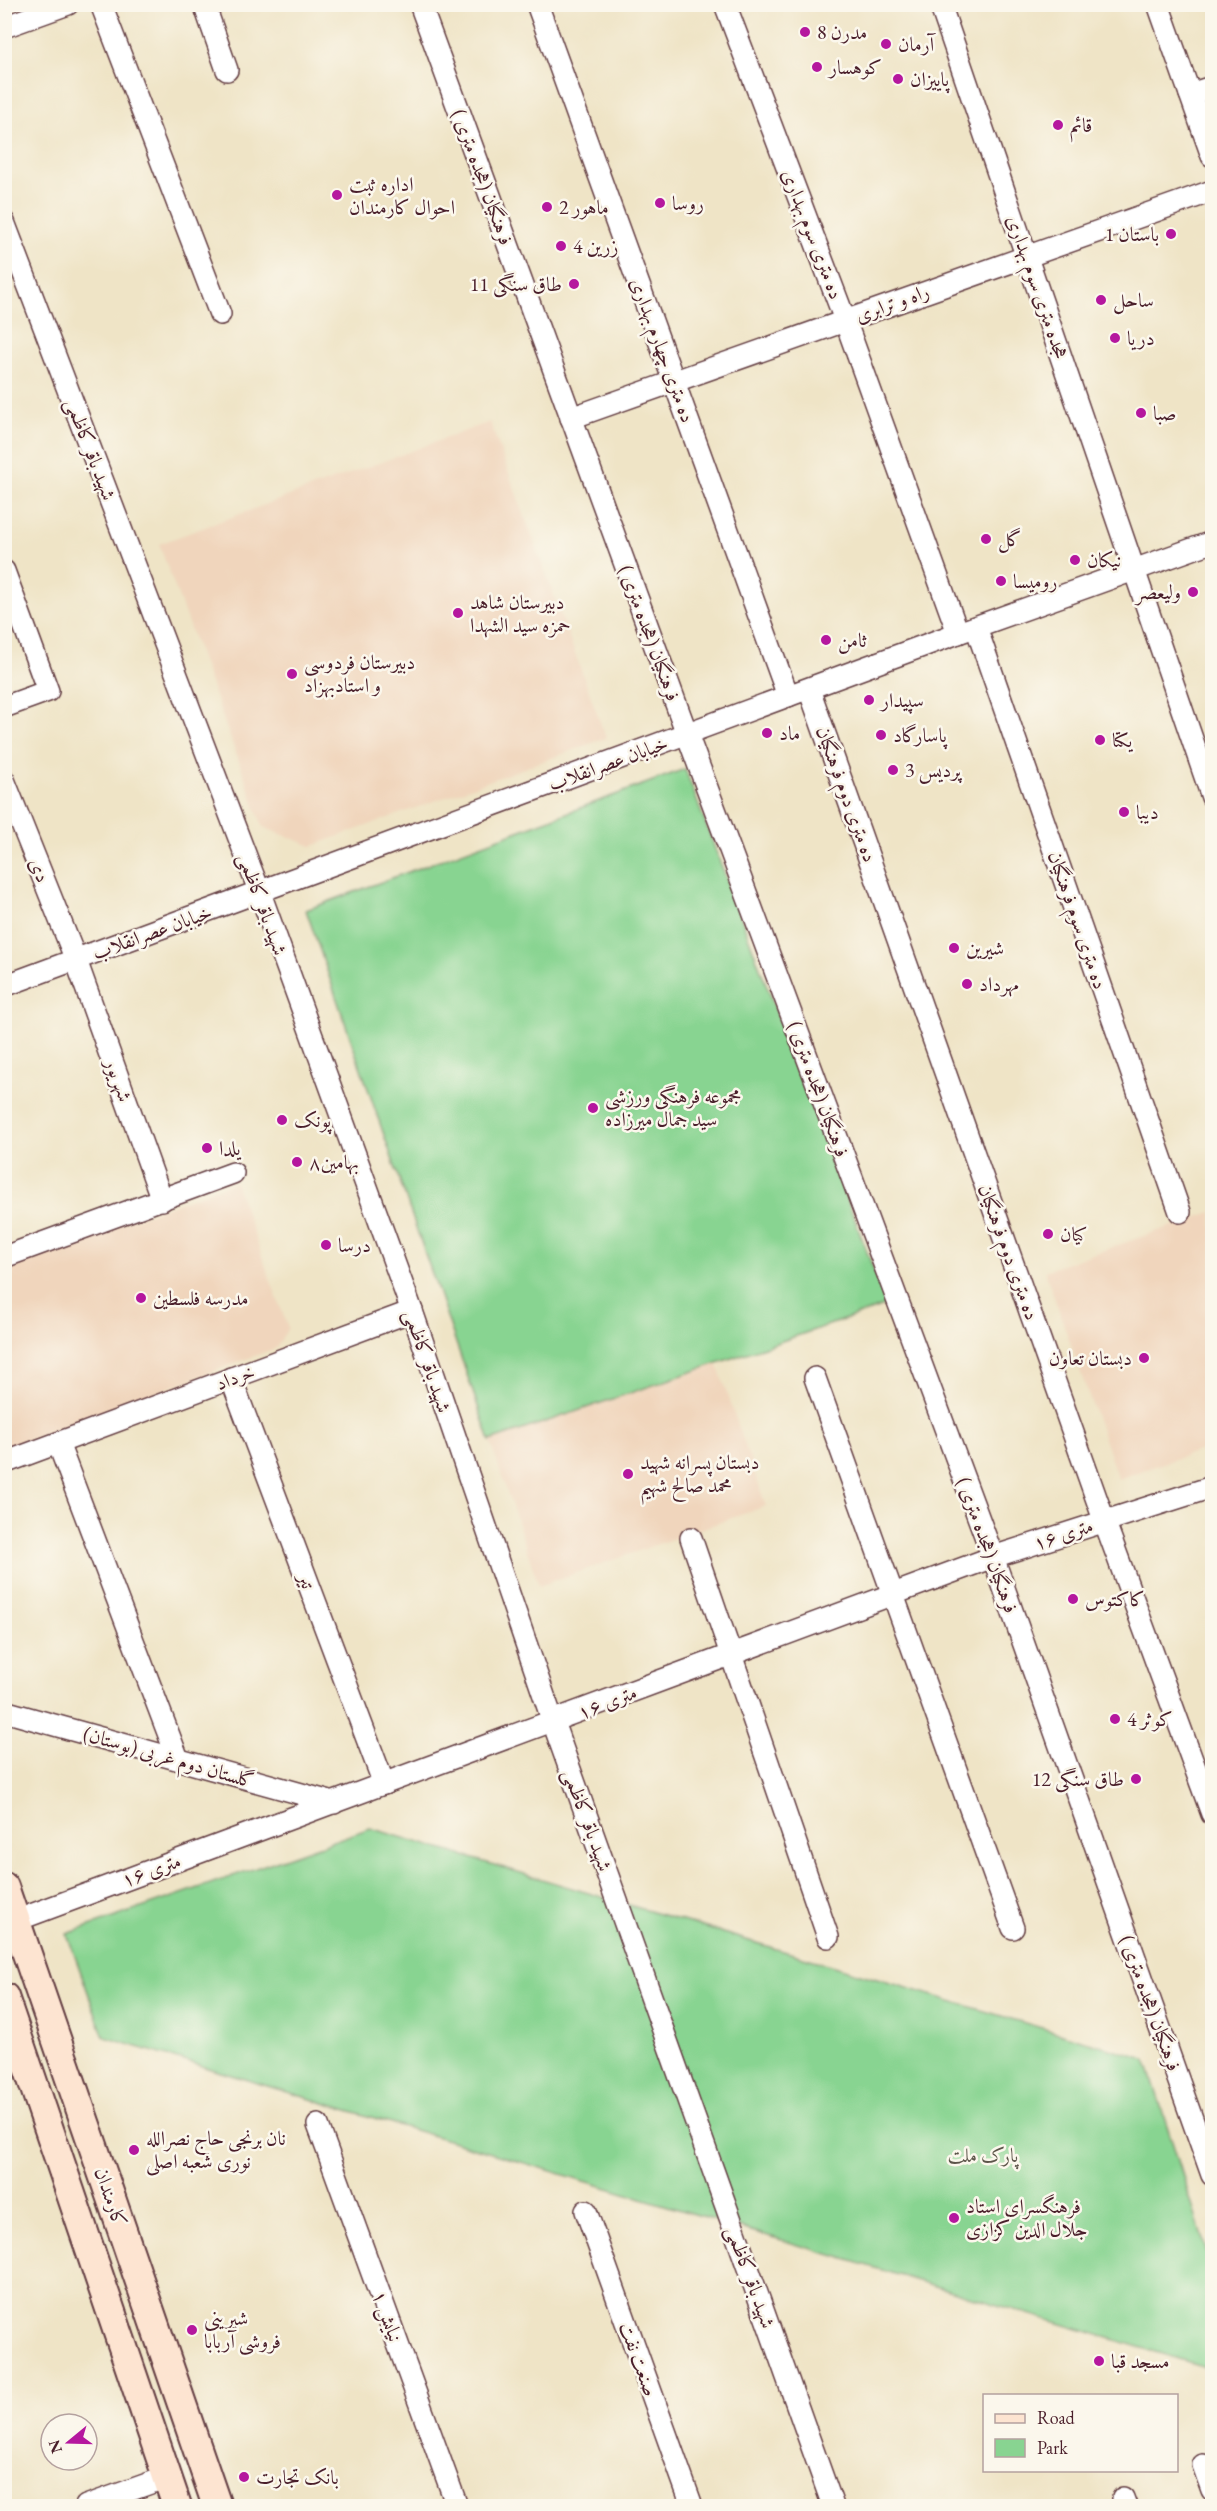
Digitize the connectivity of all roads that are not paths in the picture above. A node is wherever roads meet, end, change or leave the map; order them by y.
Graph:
1 (68, 4) edge
2 (101, 4) edge
3 (204, 4) edge
4 (420, 4) edge
5 (537, 4) edge
6 (726, 4) edge
7 (940, 4) edge
8 (1158, 4) edge
9 (4, 27) edge
10 (227, 69) dead end
11 (1212, 87) edge
12 (1190, 94) junction
13 (1212, 156) edge
14 (1212, 191) edge
15 (4, 222) edge
16 (1027, 255) junction
17 (220, 314) dead end
18 (845, 320) junction
19 (675, 381) junction
20 (571, 418) junction
21 (1212, 543) edge
22 (1135, 570) junction
23 (4, 571) edge
24 (967, 630) junction
25 (809, 689) junction
26 (788, 696) junction
27 (4, 707) edge
28 (687, 734) junction
29 (4, 780) edge
30 (1212, 797) edge
31 (260, 893) junction
32 (76, 960) junction
33 (4, 986) edge
34 (233, 1173) dead end
35 (162, 1200) junction
36 (1180, 1212) dead end
37 (4, 1257) edge
38 (412, 1311) junction
39 (814, 1377) dead end
40 (231, 1378) junction
41 (58, 1443) junction
42 (4, 1462) edge
43 (1212, 1486) edge
44 (1104, 1520) junction
45 (691, 1538) dead end
46 (993, 1557) junction
47 (891, 1595) junction
48 (732, 1654) junction
49 (4, 1711) edge
50 (553, 1722) junction
51 (178, 1759) junction
52 (384, 1784) junction
53 (333, 1803) junction
54 (1212, 1814) edge
55 (4, 1887) edge
56 (10, 1923) edge
57 (1013, 1928) dead end
58 (828, 1937) dead end
59 (4, 1997) edge
60 (318, 2125) dead end
61 (1212, 2175) edge
62 (586, 2211) dead end
63 (1203, 2465) dead end
64 (167, 2477) junction
65 (1212, 2490) edge
66 (86, 2506) edge
67 (177, 2506) edge
68 (218, 2506) edge
69 (457, 2506) edge
70 (693, 2506) edge
71 (833, 2506) edge

1 - 9 street
2 - 17 street
3 - 10 street
4 - 20 street, فرهنگیان (هجده متری )
5 - 19 street, ده متری چهارم بهداری
6 - 18 street, ده متری سوم بهداری
7 - 16 street, هجده متری سوم بهداری
8 - 12 street
11 - 12 street
12 - 13 street
14 - 16 street, راه و ترابری
15 - 31 street, شهید باقر کاظمی
16 - 18 street, راه و ترابری
16 - 22 street, هجده متری سوم بهداری
18 - 19 street, راه و ترابری
18 - 24 street, ده متری سوم بهداری
19 - 20 street, راه و ترابری
19 - 26 street, ده متری چهارم بهداری
20 - 28 street, فرهنگیان (هجده متری )
21 - 22 street, خیابان عصرانقلاب
22 - 24 street, خیابان عصرانقلاب
22 - 30 street, هجده متری سوم بهداری
23 - 27 street
24 - 25 street, خیابان عصرانقلاب
24 - 36 street, ده متری سوم فرهنگیان
25 - 26 street, خیابان عصرانقلاب
25 - 44 street, ده متری دوم فرهنگیان
26 - 28 street, خیابان عصرانقلاب
28 - 31 street, خیابان عصرانقلاب
28 - 46 street, فرهنگیان (هجده متری )
29 - 32 street, دی
31 - 32 street, خیابان عصرانقلاب
31 - 38 street, شهید باقر کاظمی
32 - 33 street, خیابان عصرانقلاب
32 - 35 street, شهریور
34 - 35 street
35 - 37 street
38 - 40 street, خرداد
38 - 50 street, شهید باقر کاظمی
39 - 47 street
40 - 41 street, خرداد
40 - 52 street, تیر
41 - 42 street, خرداد
41 - 51 street
43 - 44 street, ۱۶ متری
44 - 46 street, ۱۶ متری
44 - 54 street, ده متری دوم فرهنگیان
45 - 48 street
46 - 47 street, ۱۶ متری
46 - 61 street, فرهنگیان (هجده متری )
47 - 48 street, ۱۶ متری
47 - 57 street
48 - 50 street, ۱۶ متری
48 - 58 street
49 - 51 street, گلستان دوم غربی (بوستان)
50 - 52 street, ۱۶ متری
50 - 71 street, شهید باقر کاظمی
51 - 53 street, گلستان دوم غربی (بوستان)
52 - 53 street, ۱۶ متری
53 - 56 street, ۱۶ متری
55 - 56 main road, کارمندان
56 - 68 main road, کارمندان
59 - 64 main road, کارمندان
60 - 69 street, نیایش ۱
62 - 70 street, صنعت نفت
63 - 65 street
64 - 66 street
64 - 67 main road, کارمندان

